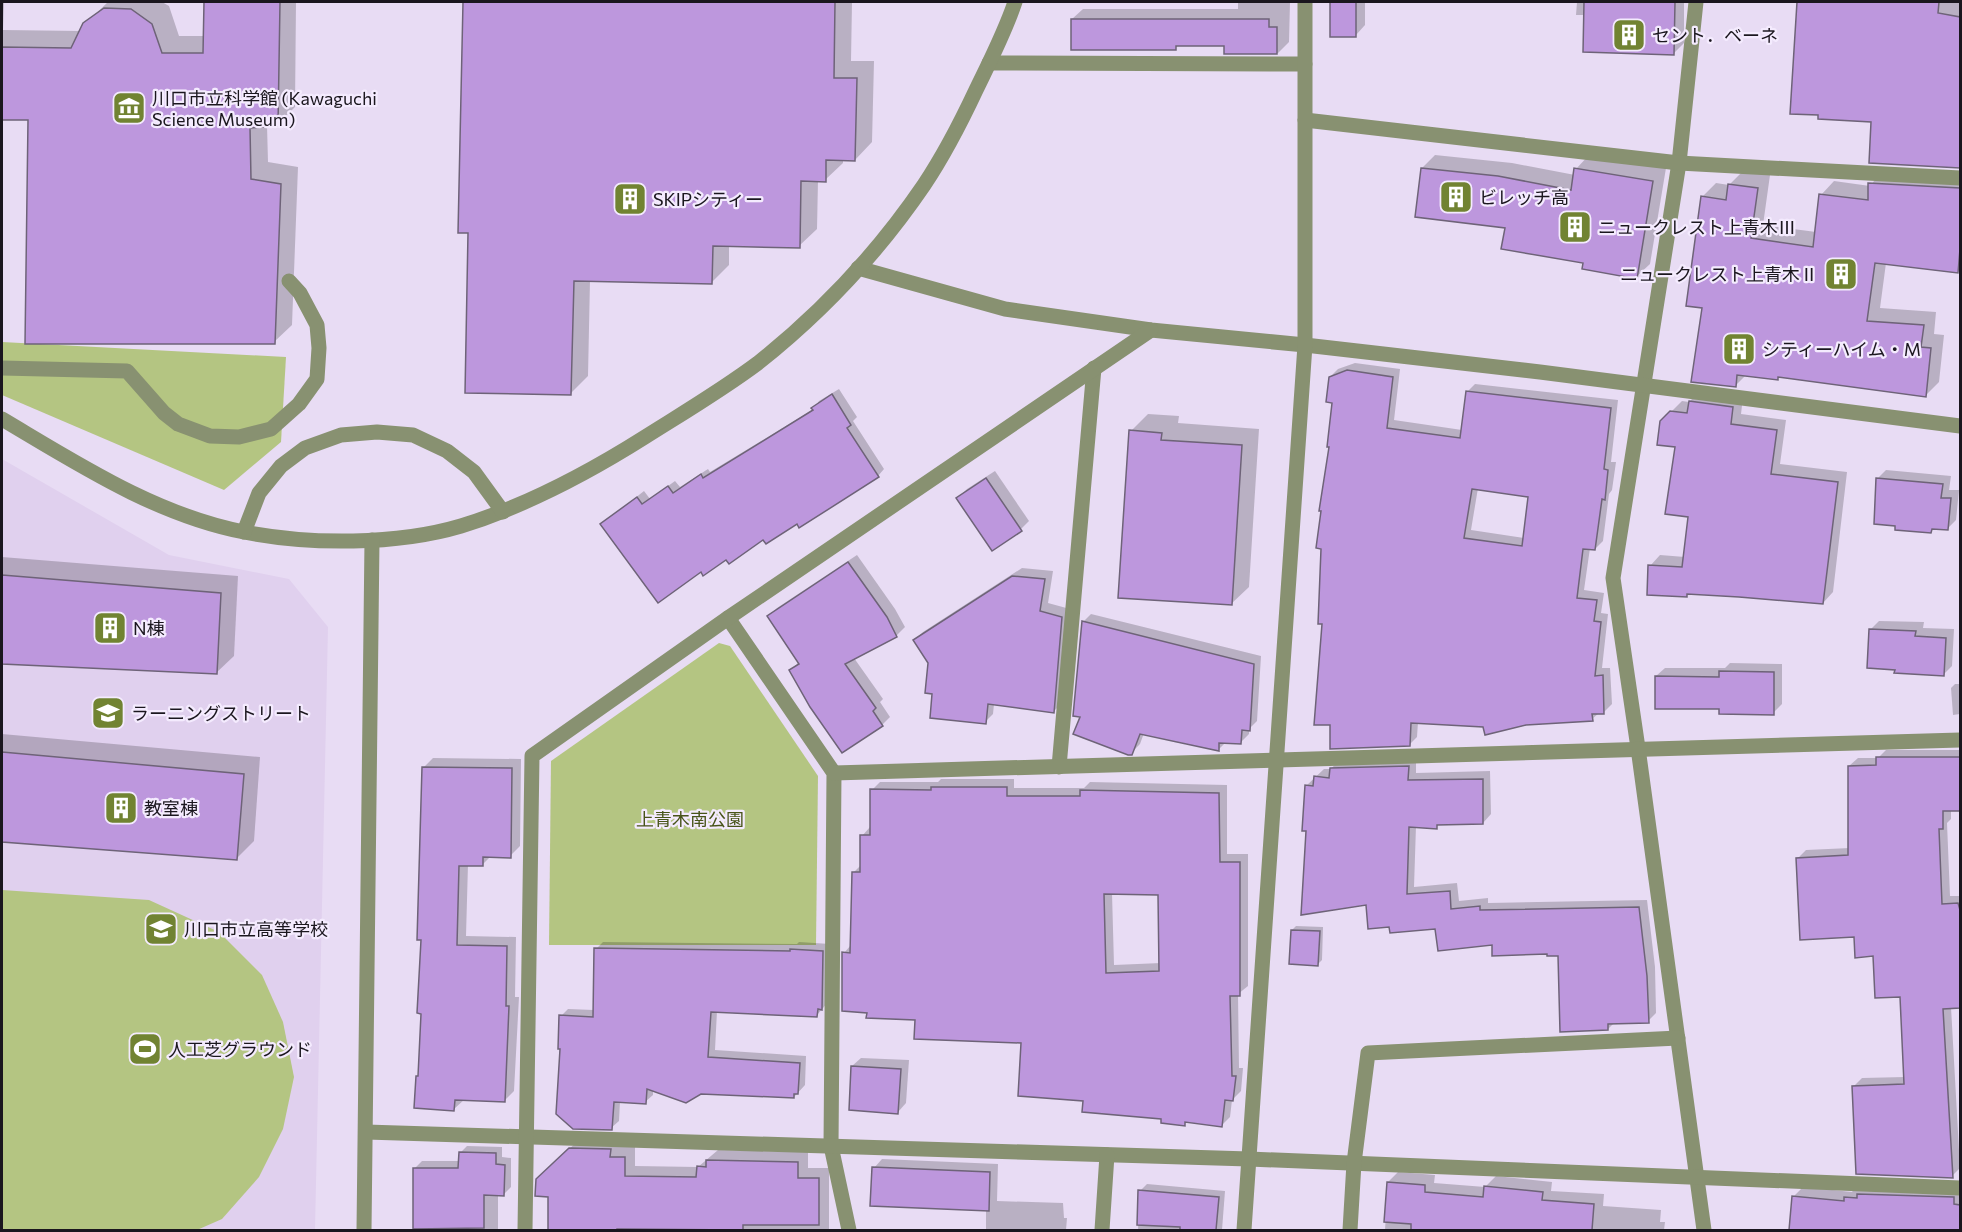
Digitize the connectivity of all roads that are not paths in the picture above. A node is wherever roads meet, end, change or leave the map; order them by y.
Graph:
1 (1015, 2) edge
2 (1305, 2) edge
3 (1696, 2) edge
4 (989, 63) junction
5 (1305, 64) junction
6 (1305, 120) junction
7 (1679, 163) junction
8 (1960, 178) edge
9 (858, 268) junction
10 (289, 281) dead end
11 (1151, 330) junction
12 (1305, 345) junction
13 (1094, 368) junction
14 (2, 369) edge
15 (1645, 386) junction
16 (2, 419) edge
17 (1960, 426) edge
18 (503, 512) junction
19 (244, 532) junction
20 (372, 540) junction
21 (728, 618) junction
22 (1960, 740) edge
23 (1638, 748) junction
24 (1278, 760) junction
25 (1059, 766) junction
26 (834, 773) junction
27 (1677, 1038) junction
28 (366, 1132) junction
29 (526, 1136) junction
30 (831, 1146) junction
31 (1107, 1155) junction
32 (1249, 1159) junction
33 (1354, 1163) junction
34 (1697, 1178) junction
35 (1960, 1188) edge
36 (364, 1230) edge
37 (525, 1230) edge
38 (849, 1230) edge
39 (1102, 1230) edge
40 (1244, 1230) edge
41 (1350, 1230) edge
42 (1704, 1230) edge

1 - 4 street
2 - 5 street
3 - 7 street
4 - 5 street
4 - 9 street
5 - 6 street
6 - 7 street
6 - 12 street
7 - 8 street
7 - 15 street
9 - 11 street
9 - 18 street
10 - 14 street
11 - 12 street
11 - 13 street
12 - 15 street
12 - 24 street
13 - 21 street
13 - 25 street
15 - 17 street
15 - 23 street
16 - 19 street
18 - 19 street
18 - 20 street
19 - 20 street
20 - 28 street
21 - 26 street
21 - 29 street
22 - 23 street
23 - 24 street
23 - 27 street
24 - 25 street
24 - 32 street
25 - 26 street
26 - 30 street
27 - 33 street
27 - 34 street
28 - 29 street
28 - 36 street
29 - 30 street
29 - 37 street
30 - 31 street
30 - 38 street
31 - 32 street
31 - 39 street
32 - 33 street
32 - 40 street
33 - 34 street
33 - 41 street
34 - 35 street
34 - 42 street

